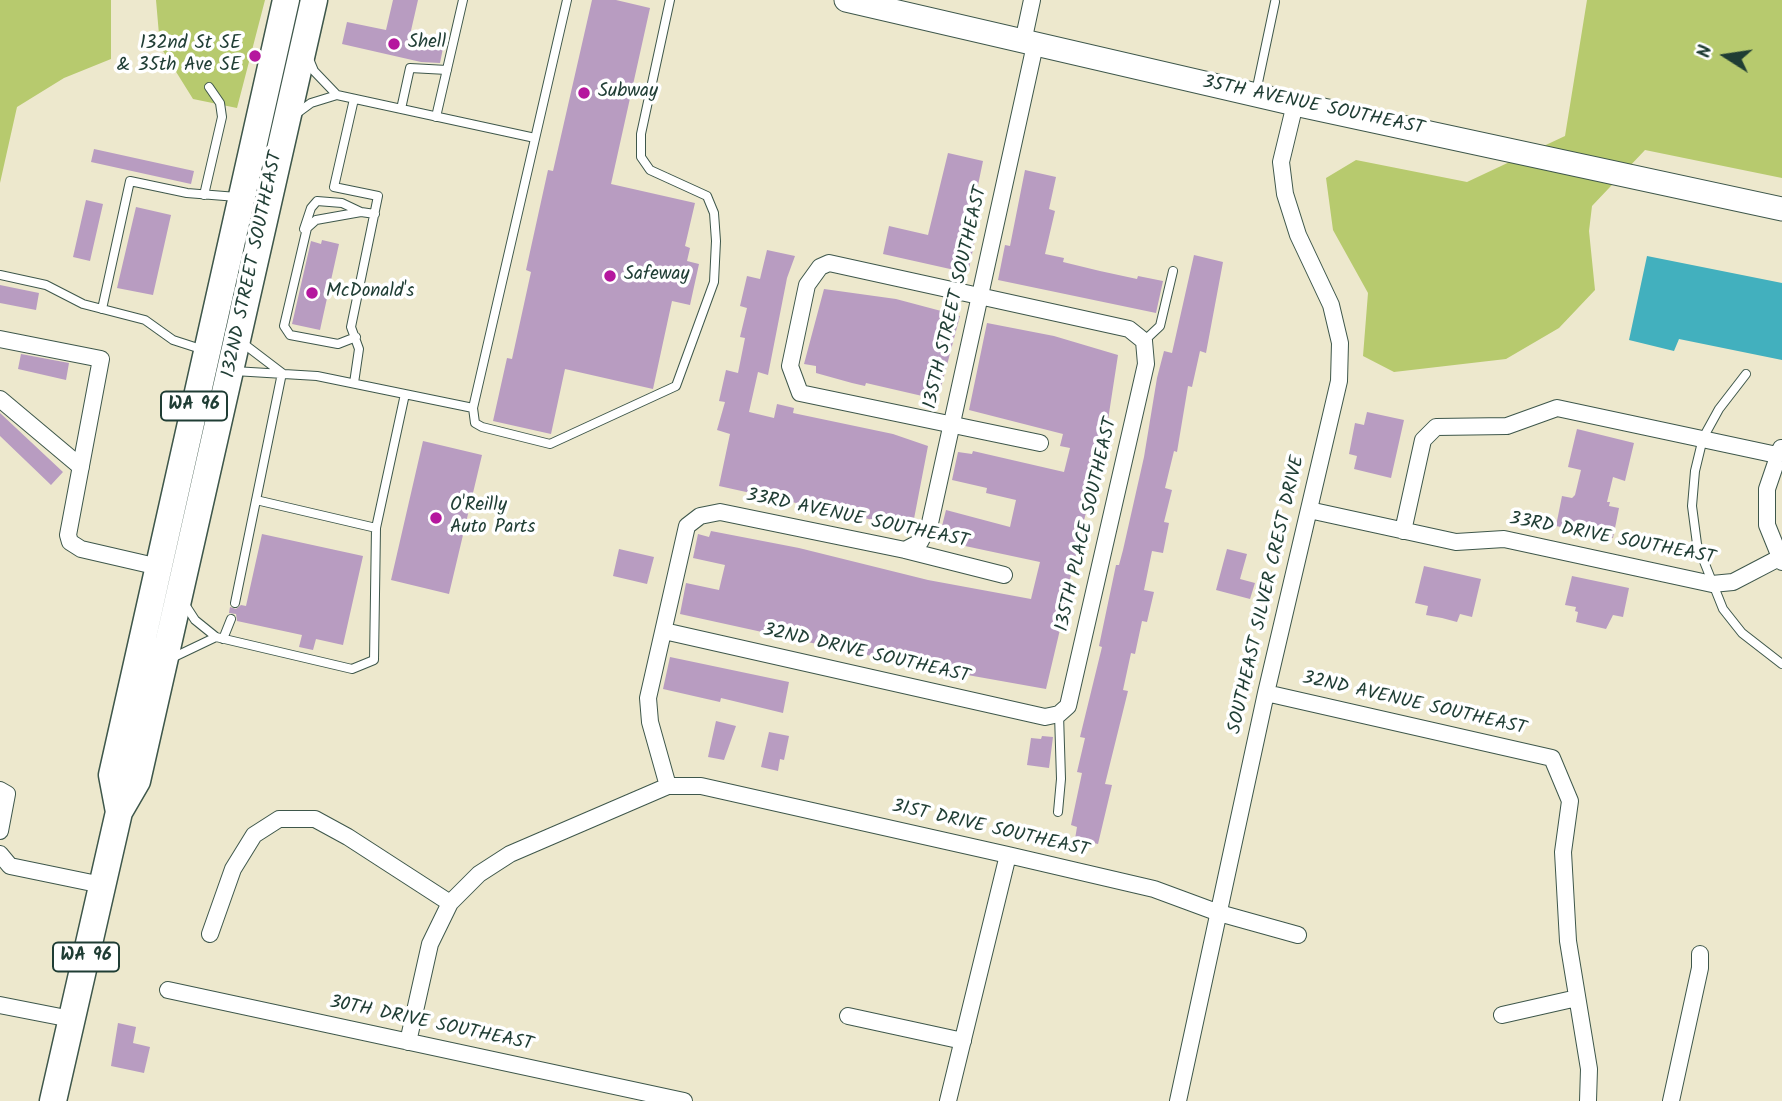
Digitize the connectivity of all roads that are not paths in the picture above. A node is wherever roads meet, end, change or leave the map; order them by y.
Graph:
1 (286, 0) edge
2 (314, 0) edge
3 (463, 0) edge
4 (567, 0) edge
5 (670, 0) edge
6 (846, 0) edge
7 (1032, 0) edge
8 (1275, 2) edge
9 (304, 38) junction
10 (1029, 44) junction
11 (447, 70) junction
12 (209, 87) dead end
13 (337, 95) junction
14 (1255, 95) junction
15 (354, 99) junction
16 (1295, 104) junction
17 (401, 109) junction
18 (436, 117) junction
19 (535, 138) junction
20 (280, 145) junction
21 (204, 195) junction
22 (240, 204) junction
23 (1782, 209) edge
24 (361, 212) junction
25 (374, 214) junction
26 (302, 240) junction
27 (1173, 271) dead end
28 (0, 275) edge
29 (981, 295) junction
30 (102, 309) junction
31 (356, 337) junction
32 (0, 340) edge
33 (238, 340) junction
34 (1144, 341) junction
35 (207, 351) junction
36 (231, 371) junction
37 (282, 373) junction
38 (1746, 374) dead end
39 (354, 383) junction
40 (405, 394) junction
41 (0, 399) edge
42 (473, 408) junction
43 (950, 424) junction
44 (1703, 438) junction
45 (1040, 443) dead end
46 (1780, 451) edge
47 (80, 467) junction
48 (205, 482) junction
49 (256, 500) junction
50 (1309, 510) junction
51 (376, 528) junction
52 (1403, 531) junction
53 (905, 550) junction
54 (1780, 560) edge
55 (159, 567) junction
56 (1004, 575) dead end
57 (1712, 584) junction
58 (180, 596) junction
59 (235, 603) dead end
60 (231, 619) dead end
61 (663, 631) junction
62 (220, 638) junction
63 (1782, 663) edge
64 (164, 665) junction
65 (1266, 694) junction
66 (154, 710) junction
67 (1059, 714) junction
68 (668, 786) junction
69 (0, 790) edge
70 (119, 812) junction
71 (1058, 812) dead end
72 (0, 831) edge
73 (0, 854) edge
74 (1008, 855) junction
75 (102, 885) junction
76 (450, 903) junction
77 (1219, 913) junction
78 (210, 934) dead end
79 (1298, 935) dead end
80 (1700, 954) dead end
81 (168, 990) dead end
82 (1577, 998) junction
83 (0, 1005) edge
84 (1502, 1015) dead end
85 (848, 1016) dead end
86 (71, 1019) junction
87 (963, 1041) junction
88 (408, 1042) junction
89 (53, 1101) edge
90 (684, 1101) edge
91 (948, 1101) edge
92 (1178, 1101) edge
93 (1588, 1101) edge
94 (1671, 1101) edge

1 - 22 main road, 132ND STREET SOUTHEAST / WA 96
2 - 9 main road, 132ND STREET SOUTHEAST / WA 96
3 - 11 lane
4 - 19 lane
5 - 42 lane
6 - 10 street, 35TH AVENUE SOUTHEAST
7 - 10 street, 135TH STREET SOUTHEAST
8 - 14 lane
9 - 13 lane
9 - 20 main road, 132ND STREET SOUTHEAST / WA 96
10 - 14 street, 35TH AVENUE SOUTHEAST
10 - 29 street, 135TH STREET SOUTHEAST
11 - 17 lane
11 - 18 lane
12 - 21 lane
13 - 15 lane
13 - 20 lane
14 - 16 street, 35TH AVENUE SOUTHEAST
15 - 17 lane
15 - 25 lane
16 - 23 street, 35TH AVENUE SOUTHEAST
16 - 50 street, SOUTHEAST SILVER CREST DRIVE
17 - 18 lane
18 - 19 lane
19 - 42 lane
20 - 33 main road, 132ND STREET SOUTHEAST / WA 96
21 - 22 lane
21 - 30 lane
22 - 35 main road, 132ND STREET SOUTHEAST / WA 96
22 - 36 main road
24 - 25 lane
24 - 26 lane
24 - 26 lane
25 - 31 lane
26 - 31 lane
27 - 34 lane
28 - 30 lane
29 - 34 street
29 - 43 street, 135TH STREET SOUTHEAST
29 - 43 street
30 - 35 lane
31 - 39 lane
32 - 47 street
33 - 36 main road, 132ND STREET SOUTHEAST / WA 96
33 - 37 lane
34 - 67 street, 135TH PLACE SOUTHEAST
35 - 48 main road
35 - 55 main road, 132ND STREET SOUTHEAST / WA 96
36 - 37 lane
36 - 48 main road, 132ND STREET SOUTHEAST / WA 96
37 - 39 lane
37 - 49 lane
38 - 44 lane
39 - 40 lane
40 - 42 lane
40 - 51 lane
41 - 47 street
43 - 45 street
43 - 53 street, 135TH STREET SOUTHEAST
44 - 46 street
44 - 52 street
44 - 57 lane
46 - 54 street
47 - 55 street
48 - 58 main road, 132ND STREET SOUTHEAST / WA 96
49 - 51 lane
49 - 59 lane
50 - 52 street, 33RD DRIVE SOUTHEAST
50 - 65 street, SOUTHEAST SILVER CREST DRIVE
51 - 62 lane
52 - 57 street, 33RD DRIVE SOUTHEAST
53 - 56 street, 33RD AVENUE SOUTHEAST
53 - 61 street, 33RD AVENUE SOUTHEAST
54 - 57 street, 33RD DRIVE SOUTHEAST
55 - 66 main road
55 - 70 main road, 132ND STREET SOUTHEAST / WA 96
57 - 63 lane
58 - 62 lane
58 - 64 main road, 132ND STREET SOUTHEAST / WA 96
60 - 62 lane
61 - 67 street, 32ND DRIVE SOUTHEAST
61 - 68 street
62 - 64 lane
64 - 66 main road, 132ND STREET SOUTHEAST / WA 96
65 - 77 street, SOUTHEAST SILVER CREST DRIVE
65 - 82 street, 32ND AVENUE SOUTHEAST
66 - 70 main road, 132ND STREET SOUTHEAST / WA 96
67 - 71 lane
68 - 74 street, 31ST DRIVE SOUTHEAST
68 - 76 street
69 - 72 street
70 - 75 main road, 132ND STREET SOUTHEAST / WA 96
73 - 75 street
74 - 77 street, 31ST DRIVE SOUTHEAST
74 - 87 street
75 - 86 main road, 132ND STREET SOUTHEAST / WA 96
76 - 78 street
76 - 88 street
77 - 79 street, 31ST DRIVE SOUTHEAST
77 - 92 street, SOUTHEAST SILVER CREST DRIVE
80 - 94 street
81 - 88 street, 30TH DRIVE SOUTHEAST
82 - 84 street
82 - 93 street
83 - 86 street
85 - 87 street
86 - 89 main road, 132ND STREET SOUTHEAST / WA 96
87 - 91 street
88 - 90 street, 30TH DRIVE SOUTHEAST

